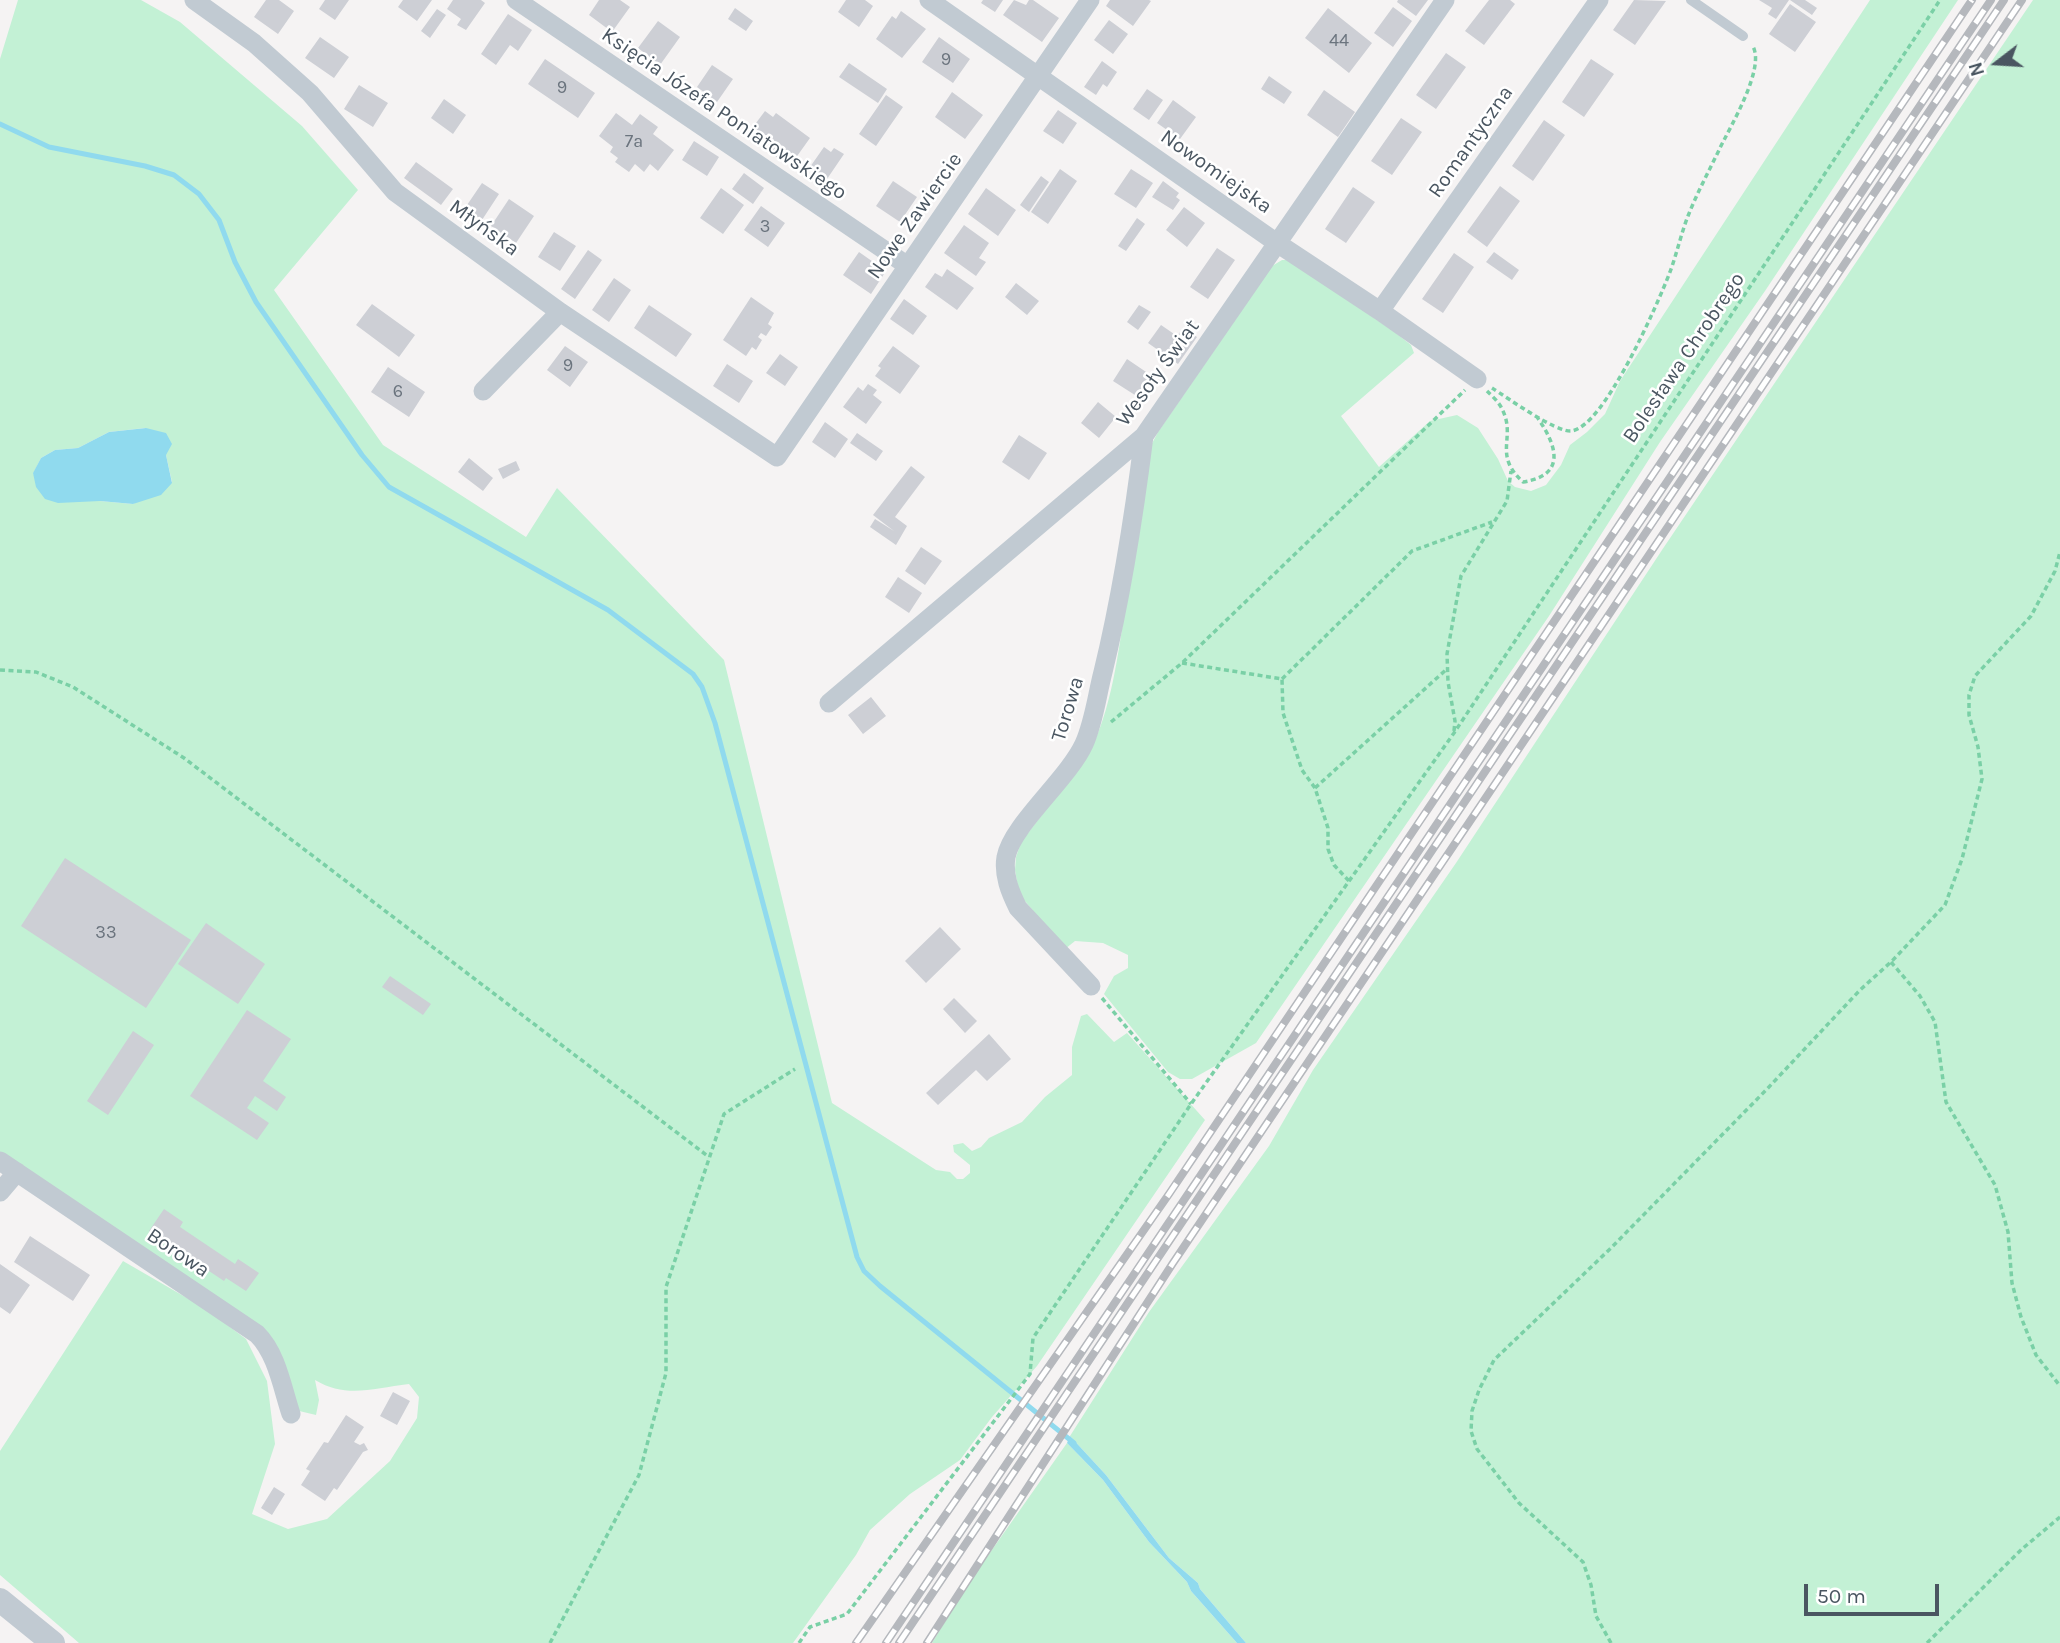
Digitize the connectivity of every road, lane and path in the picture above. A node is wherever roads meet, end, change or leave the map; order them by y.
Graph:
1 (194, 0) edge
2 (516, 0) edge
3 (929, 0) edge
4 (1090, 0) edge
5 (1445, 0) edge
6 (1599, 0) edge
7 (1691, 0) edge
8 (1940, 0) edge
9 (1743, 36) joint
10 (1040, 75) junction
11 (1277, 243) junction
12 (908, 266) junction
13 (1380, 311) junction
14 (560, 312) junction
15 (1477, 379) junction
16 (483, 391) dead end
17 (1536, 415) junction
18 (1144, 436) junction
19 (777, 457) joint
20 (1511, 471) junction
21 (1494, 522) junction
22 (2060, 552) edge
23 (1182, 663) junction
24 (1448, 668) junction
25 (0, 670) edge
26 (1282, 679) junction
27 (829, 703) dead end
28 (1454, 733) junction
29 (1084, 743) junction
30 (1315, 788) junction
31 (1349, 881) junction
32 (1891, 962) junction
33 (1091, 986) joint
34 (795, 1069) dead end
35 (1191, 1104) junction
36 (709, 1157) junction
37 (0, 1161) edge
38 (17, 1172) junction
39 (0, 1192) edge
40 (2060, 1386) edge
41 (291, 1414) dead end
42 (2060, 1517) edge
43 (0, 1600) edge
44 (53, 1643) edge
45 (550, 1643) edge
46 (799, 1643) edge
47 (1611, 1643) edge
48 (1927, 1643) edge

1 - 14 street, Młyńska
2 - 12 street, Księcia Józefa Poniatowskiego
3 - 10 street, Nowomiejska
4 - 10 street, Nowe Zawiercie
5 - 11 street, Wesoły Świat
6 - 13 street, Romantyczna
7 - 9 lane
8 - 28 path, Bolesława Chrobrego
9 - 17 path
10 - 11 street, Nowomiejska
10 - 12 street, Nowe Zawiercie
11 - 13 street, Nowomiejska
11 - 18 street, Wesoły Świat
12 - 19 street, Nowe Zawiercie
13 - 15 street, Nowomiejska
14 - 16 street
14 - 19 street, Młyńska
15 - 17 path
15 - 20 path
15 - 23 path
17 - 20 path
18 - 27 street, Wesoły Świat
18 - 29 street, Torowa
20 - 21 path
21 - 24 path
21 - 26 path
22 - 32 path
23 - 26 path
23 - 29 path
24 - 28 path
24 - 30 path
25 - 36 path
26 - 30 path
28 - 31 path, Bolesława Chrobrego
29 - 33 street, Torowa
30 - 31 path
31 - 35 path, Bolesława Chrobrego
32 - 40 path
32 - 47 path
33 - 35 path
34 - 36 path
35 - 46 path, Bolesława Chrobrego
36 - 45 path
37 - 38 street, Borowa
38 - 39 street
38 - 41 street, Borowa
42 - 48 path
43 - 44 street

